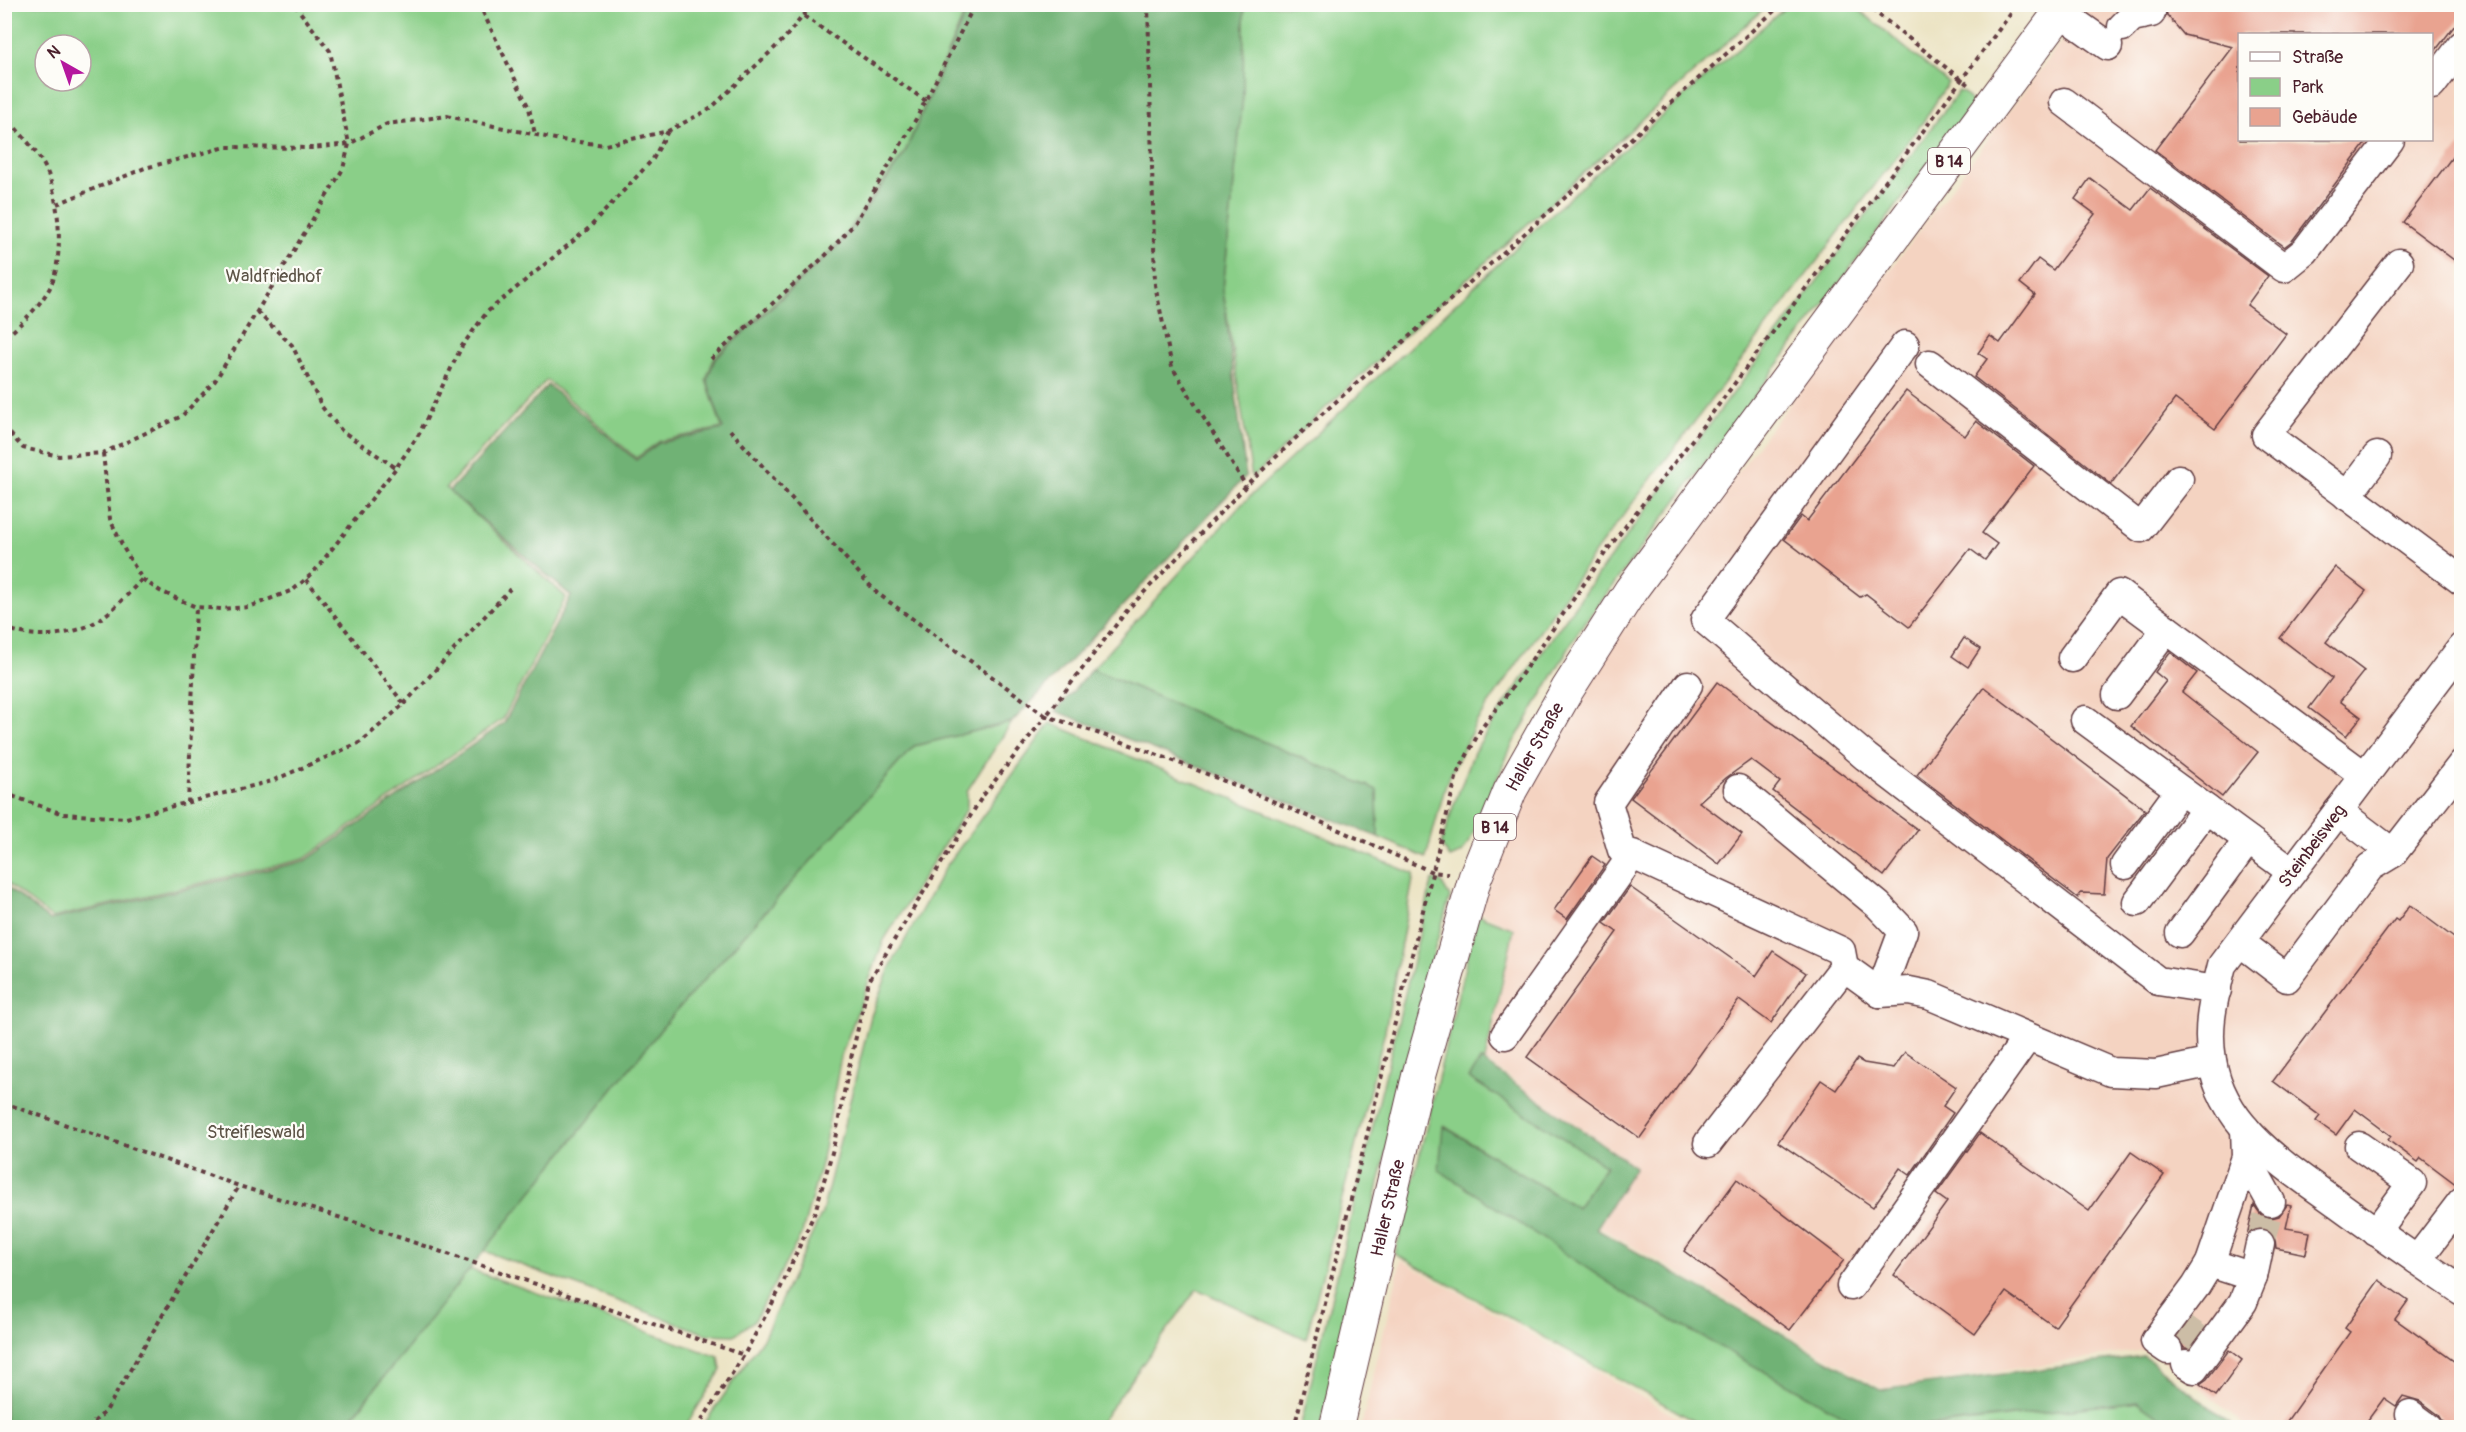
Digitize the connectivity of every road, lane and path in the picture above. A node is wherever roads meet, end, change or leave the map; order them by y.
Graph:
1 (294, 4) edge
2 (479, 4) edge
3 (813, 4) edge
4 (975, 4) edge
5 (1148, 4) edge
6 (1782, 4) edge
7 (1865, 4) edge
8 (2018, 4) edge
9 (2063, 8) edge
10 (2151, 13) dead end
11 (804, 16) junction
12 (2462, 45) edge
13 (1961, 80) junction
14 (2433, 83) edge
15 (926, 101) junction
16 (2064, 102) dead end
17 (4, 115) edge
18 (668, 130) junction
19 (535, 134) junction
20 (2389, 141) edge
21 (349, 144) junction
22 (57, 204) junction
23 (2399, 263) dead end
24 (257, 312) junction
25 (4, 339) edge
26 (1905, 345) dead end
27 (711, 359) dead end
28 (1930, 364) dead end
29 (4, 427) edge
30 (730, 430) dead end
31 (103, 453) junction
32 (2377, 456) dead end
33 (396, 468) junction
34 (2179, 479) dead end
35 (1246, 486) junction
36 (2347, 496) junction
37 (142, 579) junction
38 (306, 579) junction
39 (2462, 581) edge
40 (510, 589) dead end
41 (196, 607) junction
42 (4, 627) edge
43 (2166, 629) junction
44 (2461, 650) edge
45 (2072, 658) dead end
46 (1688, 685) dead end
47 (2117, 695) dead end
48 (404, 704) junction
49 (1046, 716) junction
50 (2085, 720) dead end
51 (2462, 764) edge
52 (2365, 776) junction
53 (1738, 789) dead end
54 (2180, 790) junction
55 (4, 793) edge
56 (188, 803) junction
57 (2206, 809) junction
58 (2338, 811) junction
59 (2248, 840) junction
60 (2393, 853) junction
61 (1633, 854) junction
62 (2125, 865) dead end
63 (1432, 872) junction
64 (2292, 872) junction
65 (2137, 902) dead end
66 (2180, 933) dead end
67 (2240, 942) junction
68 (1844, 967) junction
69 (2217, 990) junction
70 (1880, 993) junction
71 (1505, 1035) dead end
72 (2027, 1038) junction
73 (2212, 1062) junction
74 (4, 1102) edge
75 (2245, 1128) junction
76 (1708, 1143) dead end
77 (2359, 1146) dead end
78 (2246, 1157) junction
79 (239, 1186) junction
80 (2462, 1201) edge
81 (2271, 1202) tunnel mouth
82 (2376, 1232) junction
83 (2260, 1244) tunnel mouth
84 (2417, 1260) junction
85 (2210, 1263) junction
86 (2253, 1277) junction
87 (1851, 1286) dead end
88 (2462, 1291) edge
89 (744, 1355) junction
90 (87, 1428) edge
91 (697, 1428) edge
92 (1294, 1428) edge
93 (1336, 1428) edge

1 - 21 path
2 - 19 path
3 - 11 path
4 - 15 path
5 - 35 path
6 - 35 path
7 - 13 path
8 - 13 path
9 - 10 street
9 - 93 main road, Haller Straße / B 14
11 - 15 path
11 - 18 path
12 - 14 street
13 - 63 path
15 - 27 path
16 - 20 street
17 - 22 path
18 - 19 path
18 - 33 path
19 - 21 path
21 - 22 path
21 - 24 path
22 - 25 path
23 - 36 street
24 - 31 path
24 - 33 path
26 - 69 street
28 - 34 street
29 - 31 path
30 - 49 path
31 - 37 path
32 - 36 street
33 - 38 path
35 - 49 path
36 - 39 street
37 - 41 path
37 - 42 path
38 - 41 path
38 - 48 path
40 - 48 path
41 - 56 path
43 - 45 street
43 - 47 street
43 - 52 street
44 - 52 street, Steinbeisweg
46 - 61 street
48 - 56 path
49 - 63 path
49 - 89 path
50 - 54 street
51 - 60 street
52 - 58 street, Steinbeisweg
53 - 70 street
54 - 57 street
54 - 62 street
55 - 56 path
57 - 59 street
57 - 65 street
58 - 60 street
58 - 64 street, Steinbeisweg
59 - 64 street
59 - 66 street
60 - 67 street
61 - 68 street
61 - 71 street
63 - 92 path
64 - 67 street, Steinbeisweg
67 - 69 street, Steinbeisweg
68 - 70 street
68 - 76 street
69 - 73 street, Steinbeisweg
70 - 72 street
72 - 73 street
72 - 87 street
73 - 75 street, Steinbeisweg
74 - 79 path
75 - 78 street
75 - 82 street, Steinbeisweg
77 - 82 street
78 - 81 street
78 - 85 street
79 - 89 path
79 - 90 path
80 - 84 street
82 - 84 street, Steinbeisweg
83 - 86 street
84 - 88 street, Steinbeisweg
85 - 86 street
85 - 86 street
89 - 91 path

